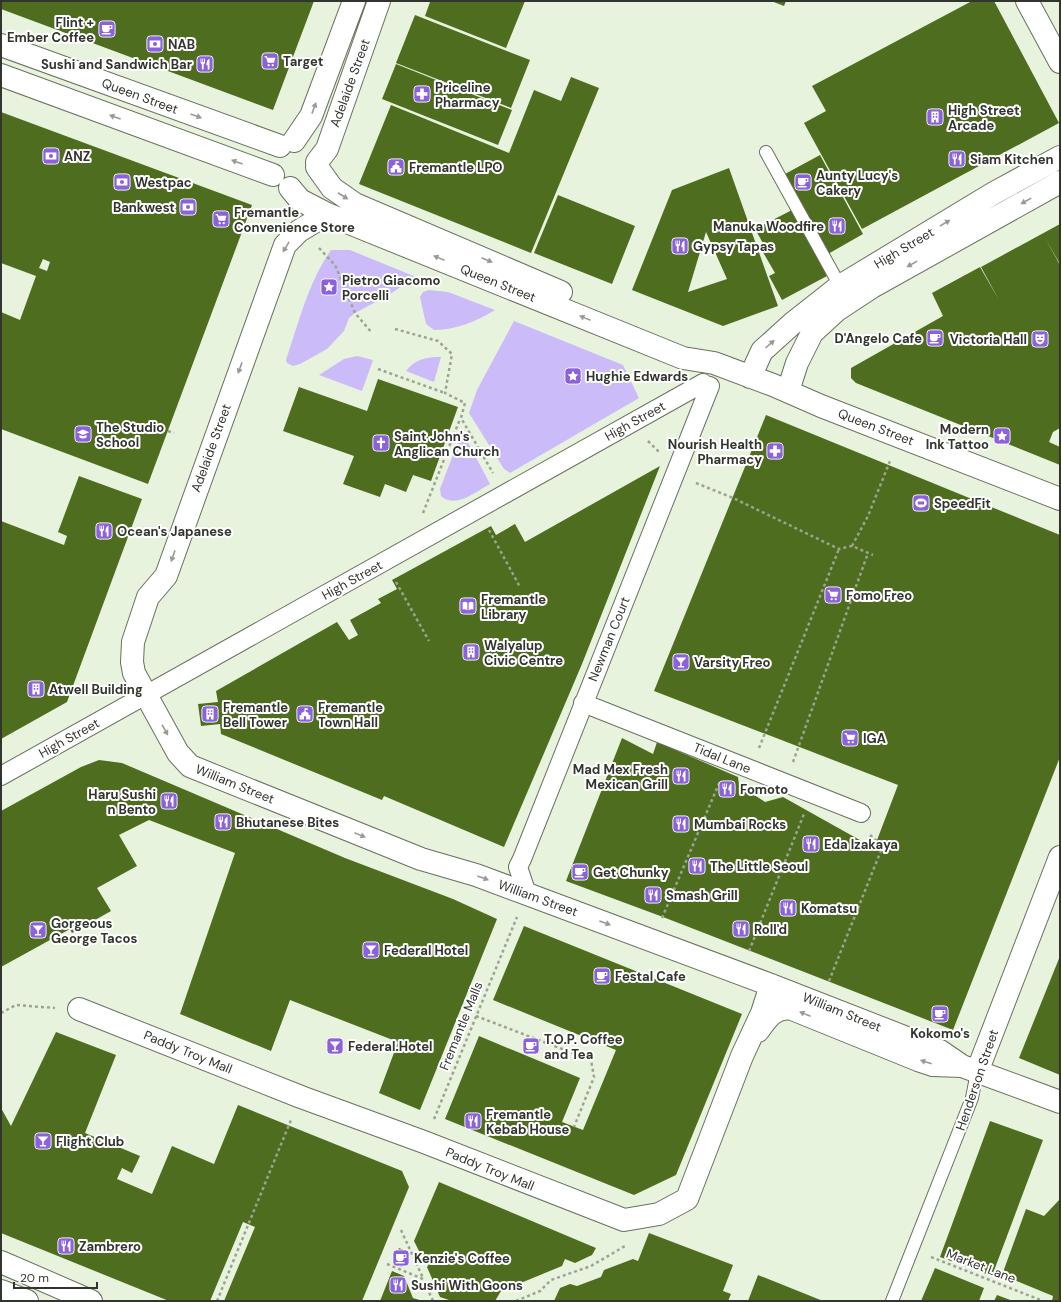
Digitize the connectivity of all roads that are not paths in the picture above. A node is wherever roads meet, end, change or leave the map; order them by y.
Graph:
1 (354, 1) edge
2 (379, 1) edge
3 (1027, 1) edge
4 (1, 45) edge
5 (1060, 62) edge
6 (1, 75) edge
7 (287, 144) junction
8 (766, 152) dead end
9 (1060, 157) edge
10 (317, 165) junction
11 (282, 182) junction
12 (1060, 182) edge
13 (326, 214) junction
14 (840, 286) junction
15 (714, 363) junction
16 (750, 377) junction
17 (707, 384) joint
18 (788, 391) junction
19 (1060, 499) edge
20 (147, 696) junction
21 (583, 703) junction
22 (1, 776) edge
23 (861, 813) dead end
24 (1060, 857) edge
25 (527, 894) junction
26 (771, 985) junction
27 (79, 1009) road end
28 (747, 1047) junction
29 (969, 1069) junction
30 (1060, 1102) edge
31 (1, 1262) edge
32 (1, 1291) edge
33 (27, 1301) edge
34 (91, 1301) edge
35 (892, 1301) edge

7 -> 1 street, Adelaide Street
2 - 10 street, Adelaide Street
3 - 5 street
4 -> 7 street, Queen Street
11 -> 6 street, Queen Street
7 - 10 street
7 - 11 street
8 - 14 lane
14 -> 9 street, High Street
10 - 11 street
10 -> 15 street, Queen Street
11 - 13 street, Queen Street
12 -> 18 street, High Street
15 -> 13 street, Queen Street
13 -> 20 street, Adelaide Street
16 -> 14 street, High Street
15 - 16 street, Queen Street
16 - 18 street, Queen Street
17 - 20 street, High Street
17 - 21 street, Newman Court
18 - 19 street, Queen Street
20 - 22 street, High Street
20 -> 25 street, William Street
21 - 23 street, Tidal Lane
21 - 25 street, Newman Court
24 - 29 street, Henderson Street
25 -> 26 street, William Street
26 - 28 street, Paddy Troy Mall
26 - 29 street, William Street
27 - 28 street, Paddy Troy Mall
29 -> 28 street, William Street
29 - 30 street, William Street
29 - 35 lane, Henderson Street
31 - 34 street
32 - 33 street

